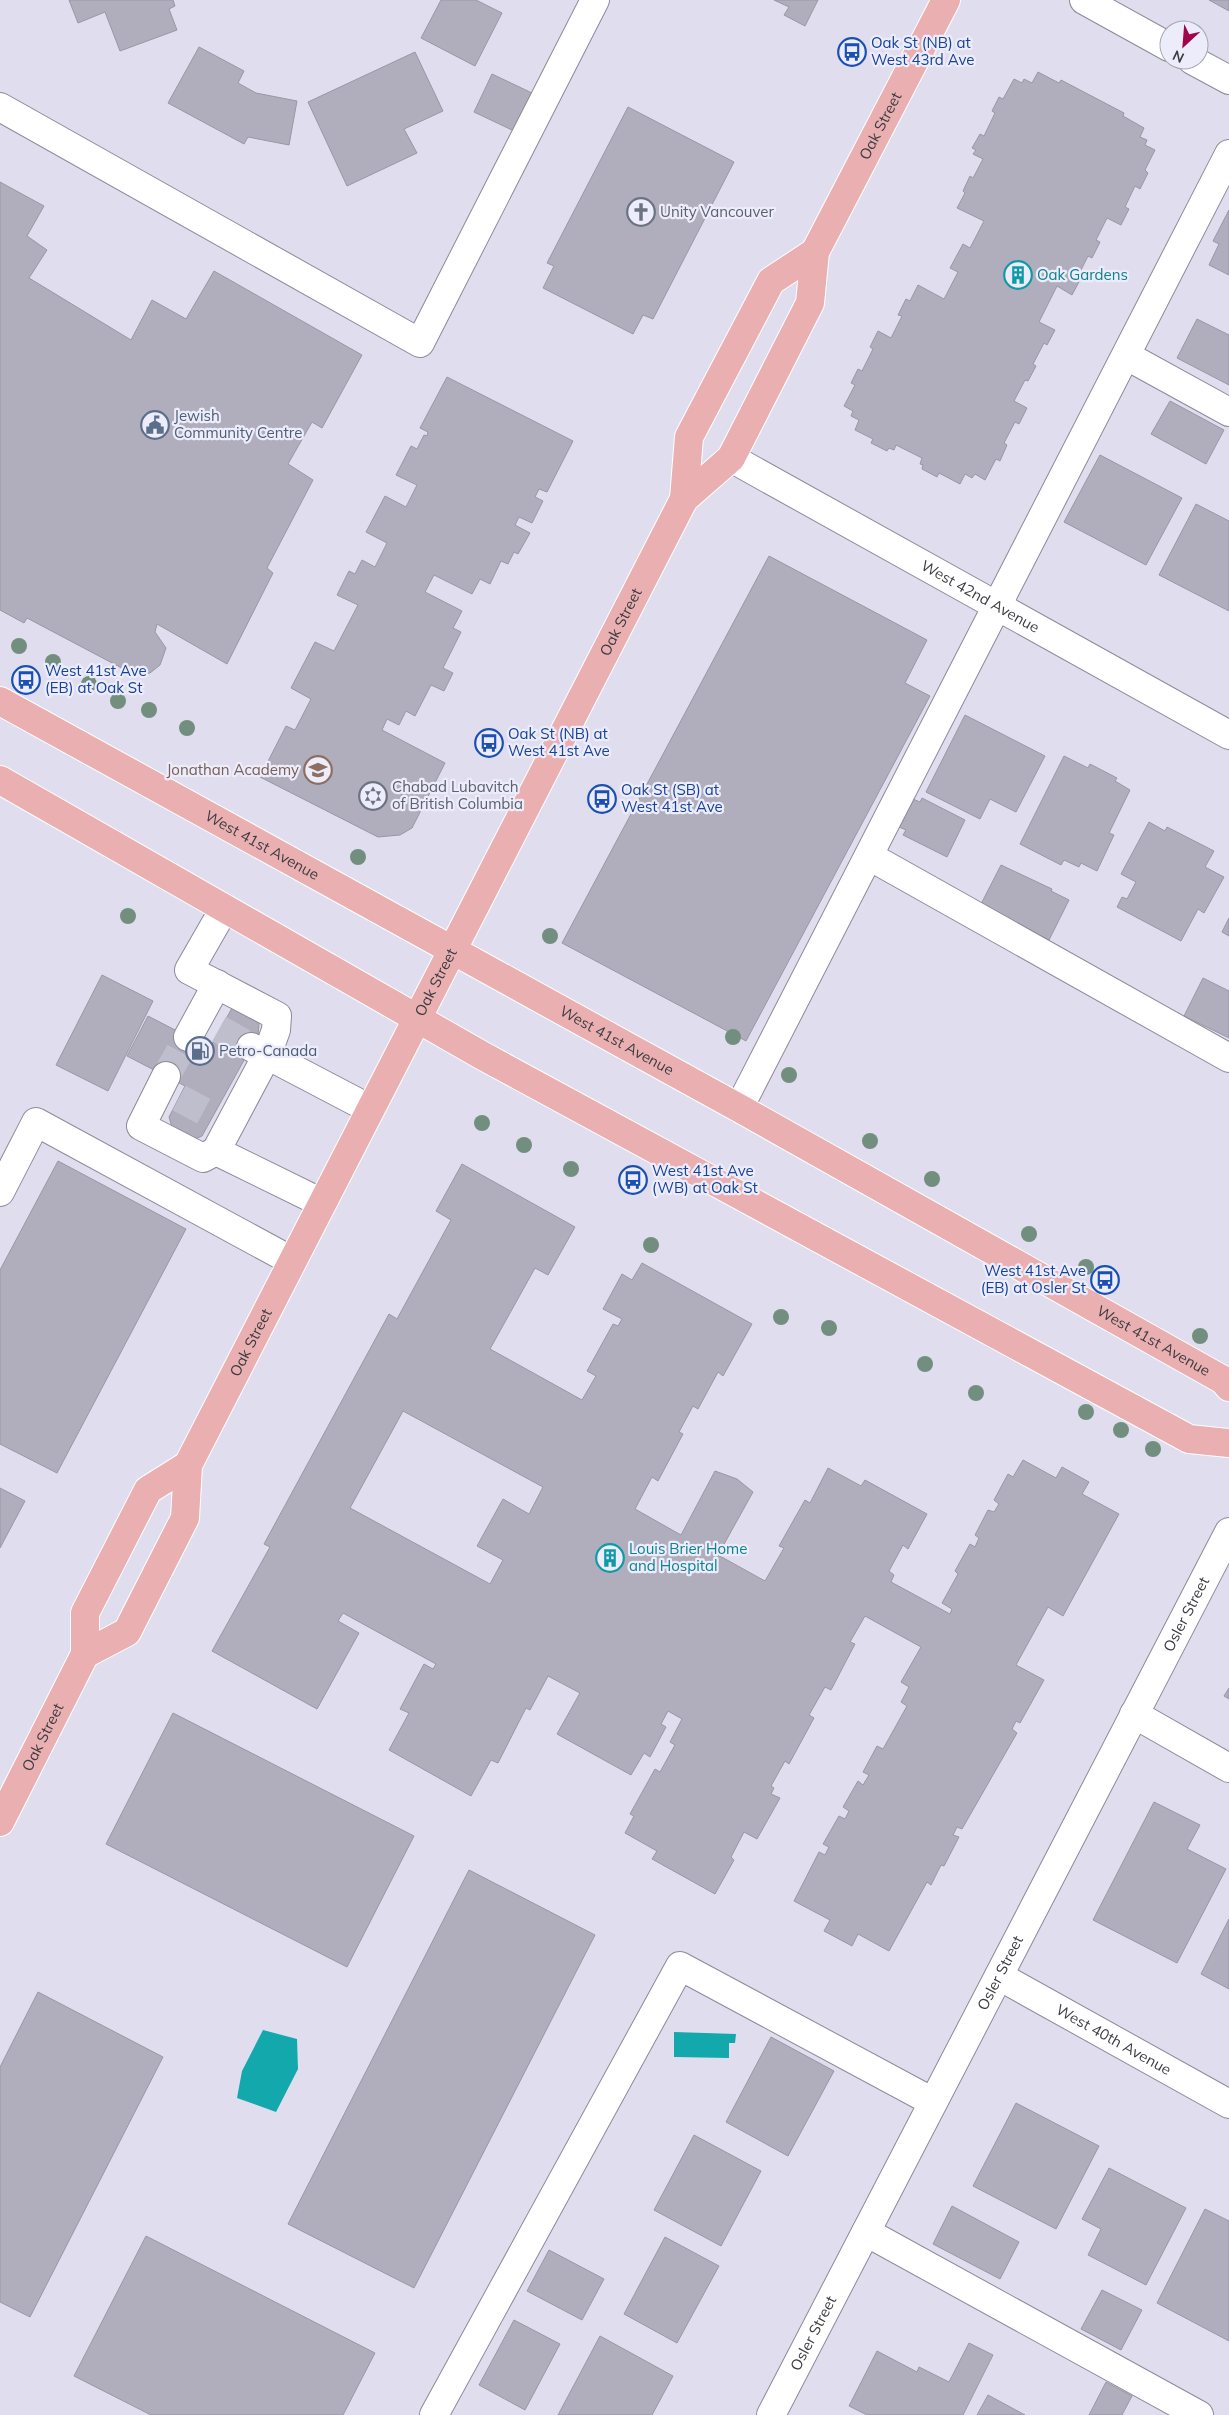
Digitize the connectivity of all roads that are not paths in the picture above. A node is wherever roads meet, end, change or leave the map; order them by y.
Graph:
1 (595, 0) edge
2 (946, 0) edge
3 (1084, 0) edge
4 (1159, 41) edge
5 (1209, 69) edge
6 (1229, 80) edge
7 (0, 107) edge
8 (1229, 154) edge
9 (815, 252) junction
10 (1127, 356) junction
11 (1229, 412) edge
12 (731, 458) junction
13 (684, 500) junction
14 (997, 606) junction
15 (1, 705) edge
16 (1229, 735) edge
17 (0, 780) edge
18 (869, 856) junction
19 (224, 909) junction
20 (452, 950) junction
21 (217, 984) junction
22 (417, 1017) junction
23 (202, 1027) tunnel mouth
24 (259, 1051) junction
25 (1229, 1058) edge
26 (169, 1087) tunnel mouth
27 (739, 1108) junction
28 (370, 1109) junction
29 (216, 1152) junction
30 (0, 1192) edge
31 (322, 1203) junction
32 (292, 1261) junction
33 (1229, 1387) edge
34 (1229, 1443) edge
35 (188, 1465) junction
36 (1229, 1532) edge
37 (85, 1654) junction
38 (1134, 1714) junction
39 (1229, 1768) edge
40 (0, 1822) edge
41 (999, 1976) junction
42 (933, 2102) junction
43 (1229, 2104) edge
44 (866, 2232) junction
45 (434, 2415) edge
46 (771, 2415) edge
47 (1199, 2415) edge

1 - 7 street
2 - 9 main road, Oak Street
3 - 4 street
5 - 6 street
8 - 10 street
9 - 12 main road, Oak Street
9 - 13 main road, Oak Street
10 - 11 street
10 - 14 street
12 - 13 main road, Oak Street
12 - 14 street, West 42nd Avenue
13 - 20 main road, Oak Street
14 - 16 street, West 42nd Avenue
14 - 18 street
15 - 20 main road, West 41st Avenue
17 - 19 main road
18 - 25 street
18 - 27 street
19 - 21 street
19 - 22 main road
20 - 22 main road, Oak Street
20 - 27 main road, West 41st Avenue
21 - 23 street
21 - 24 street
22 - 28 main road, Oak Street
22 - 34 main road
24 - 28 street
24 - 29 street
26 - 29 street
27 - 33 main road, West 41st Avenue
28 - 31 main road, Oak Street
29 - 31 street
30 - 32 street
31 - 32 main road, Oak Street
32 - 35 main road, Oak Street
35 - 37 main road, Oak Street
35 - 37 main road, Oak Street
36 - 38 street, Osler Street
37 - 40 main road, Oak Street
38 - 39 street
38 - 41 street, Osler Street
41 - 42 street, Osler Street
41 - 43 street, West 40th Avenue
42 - 44 street, Osler Street
42 - 45 street
44 - 46 street, Osler Street
44 - 47 street

